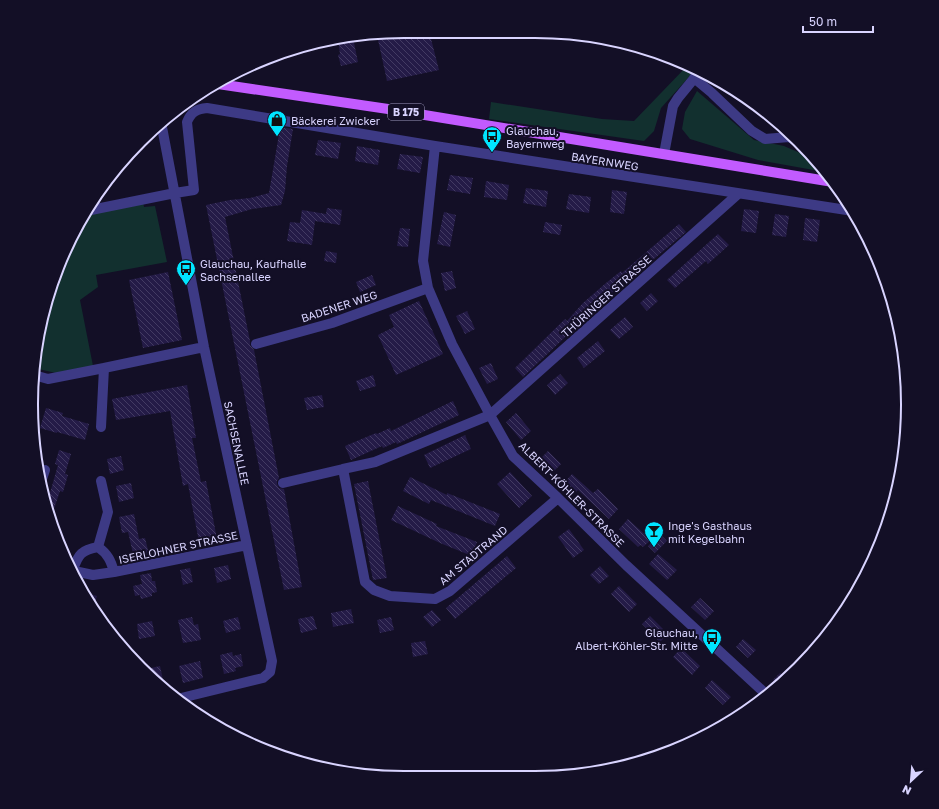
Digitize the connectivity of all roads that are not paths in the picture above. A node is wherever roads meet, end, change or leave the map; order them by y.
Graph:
1 (696, 76) edge
2 (694, 78) junction
3 (225, 85) edge
4 (162, 129) edge
5 (786, 138) edge
6 (435, 146) junction
7 (664, 154) junction
8 (825, 181) edge
9 (175, 193) junction
10 (738, 194) junction
11 (95, 209) edge
12 (845, 210) edge
13 (428, 288) junction
14 (256, 344) dead end
15 (204, 347) junction
16 (104, 368) junction
17 (39, 376) edge
18 (490, 415) junction
19 (101, 427) dead end
20 (343, 469) junction
21 (101, 480) dead end
22 (283, 483) dead end
23 (558, 498) junction
24 (247, 545) junction
25 (98, 547) junction
26 (75, 565) edge
27 (78, 571) edge
28 (114, 572) junction
29 (763, 691) edge
30 (184, 697) edge

1 - 2 street
2 - 5 street
2 - 7 street
3 - 7 main road, B 175
4 - 9 street, SACHSENALLEE
6 - 9 street, BAYERNWEG
6 - 10 street, BAYERNWEG
6 - 13 street, ALBERT-KÖHLER-STRASSE
7 - 8 main road, B 175
9 - 11 street
9 - 15 street, SACHSENALLEE
10 - 12 street, BAYERNWEG
10 - 18 street, THÜRINGER STRASSE
13 - 14 street, BADENER WEG
13 - 18 street, ALBERT-KÖHLER-STRASSE
15 - 16 street
15 - 24 street, SACHSENALLEE
16 - 17 street
16 - 19 street
18 - 20 street
18 - 23 street, ALBERT-KÖHLER-STRASSE
20 - 22 street
20 - 23 street, AM STADTRAND
21 - 25 street
23 - 29 street, ALBERT-KÖHLER-STRASSE
24 - 28 street, ISERLOHNER STRASSE
24 - 30 street, SACHSENALLEE
25 - 26 street, ISERLOHNER STRASSE
25 - 28 street, ISERLOHNER STRASSE
27 - 28 street, ISERLOHNER STRASSE

